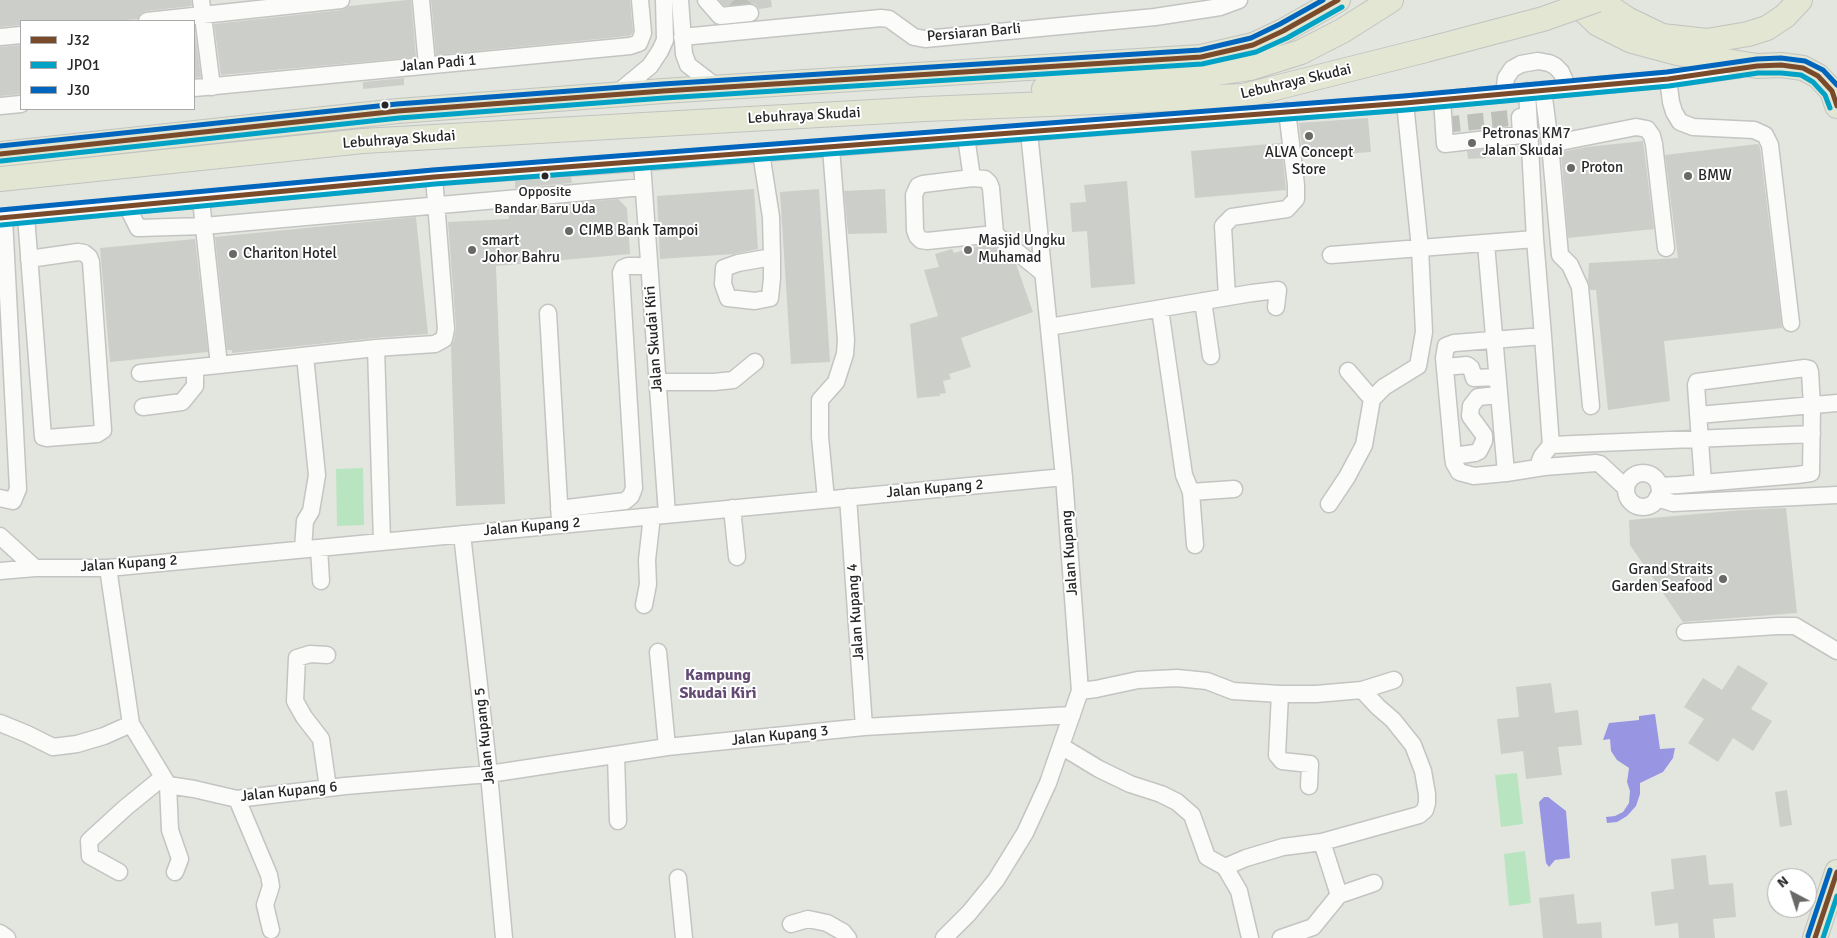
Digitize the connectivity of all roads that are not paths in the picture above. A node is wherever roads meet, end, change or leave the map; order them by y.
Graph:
1 (341, 0) edge
2 (421, 0) edge
3 (640, 0) edge
4 (664, 0) edge
5 (680, 0) edge
6 (706, 0) edge
7 (1239, 0) edge
8 (1338, 0) edge
9 (1573, 0) edge
10 (1598, 0) edge
11 (1800, 0) edge
12 (1387, 2) edge
13 (1190, 6) edge
14 (202, 8) edge
15 (151, 20) edge
16 (756, 30) junction
17 (20, 35) edge
18 (0, 37) edge
19 (682, 37) junction
20 (427, 65) junction
21 (1757, 66) junction
22 (1668, 79) junction
23 (212, 87) junction
24 (195, 88) edge
25 (718, 88) junction
26 (1568, 88) junction
27 (1523, 92) junction
28 (615, 95) junction
29 (1442, 99) junction
30 (1405, 102) junction
31 (20, 104) edge
32 (0, 106) edge
33 (1837, 106) edge
34 (925, 109) junction
35 (1287, 112) junction
36 (1030, 132) junction
37 (1525, 132) junction
38 (966, 137) junction
39 (1550, 144) junction
40 (831, 148) junction
41 (762, 153) junction
42 (0, 154) edge
43 (642, 163) junction
44 (434, 177) junction
45 (972, 178) junction
46 (0, 179) edge
47 (644, 187) junction
48 (201, 200) junction
49 (127, 206) junction
50 (435, 206) junction
51 (26, 216) junction
52 (2, 218) edge
53 (204, 226) junction
54 (995, 234) junction
55 (1535, 239) junction
56 (1486, 244) junction
57 (1420, 248) junction
58 (1666, 248) dead end
59 (1332, 255) dead end
60 (3, 256) edge
61 (772, 258) dead end
62 (29, 260) junction
63 (649, 266) junction
64 (1044, 273) junction
65 (1227, 297) junction
66 (1203, 301) junction
67 (1276, 307) dead end
68 (1160, 309) junction
69 (548, 314) dead end
70 (1791, 323) dead end
71 (1049, 327) junction
72 (1543, 336) junction
73 (1494, 340) junction
74 (376, 348) junction
75 (305, 356) junction
76 (1211, 356) dead end
77 (755, 362) dead end
78 (220, 365) junction
79 (1444, 367) junction
80 (195, 368) junction
81 (1348, 371) dead end
82 (140, 373) dead end
83 (1497, 377) junction
84 (658, 382) junction
85 (1499, 395) junction
86 (1372, 399) junction
87 (1837, 403) edge
88 (1591, 406) dead end
89 (1812, 406) junction
90 (142, 407) dead end
91 (1698, 415) junction
92 (1812, 434) junction
93 (1700, 440) junction
94 (1551, 446) junction
95 (1453, 456) junction
96 (1544, 467) junction
97 (1506, 473) junction
98 (1811, 473) junction
99 (1064, 477) junction
100 (1702, 483) junction
101 (1626, 488) junction
102 (1234, 489) dead end
103 (1191, 492) junction
104 (1658, 492) junction
105 (1837, 495) edge
106 (1812, 496) junction
107 (0, 498) edge
108 (848, 498) junction
109 (826, 500) junction
110 (1329, 504) dead end
111 (732, 508) junction
112 (659, 515) junction
113 (560, 517) junction
114 (462, 534) junction
115 (0, 536) edge
116 (382, 542) junction
117 (1195, 545) dead end
118 (311, 548) junction
119 (737, 557) dead end
120 (35, 568) junction
121 (108, 568) junction
122 (0, 571) edge
123 (321, 581) dead end
124 (644, 604) dead end
125 (1685, 632) dead end
126 (658, 652) dead end
127 (1837, 652) edge
128 (327, 655) dead end
129 (1394, 680) dead end
130 (1080, 690) junction
131 (1362, 690) junction
132 (1280, 694) junction
133 (1072, 715) junction
134 (0, 724) edge
135 (132, 724) junction
136 (864, 727) junction
137 (1061, 746) junction
138 (667, 747) junction
139 (616, 755) junction
140 (489, 774) junction
141 (166, 781) junction
142 (1309, 786) dead end
143 (328, 788) junction
144 (237, 799) junction
145 (618, 821) dead end
146 (1322, 842) junction
147 (1225, 867) junction
148 (119, 872) dead end
149 (175, 872) dead end
150 (1837, 872) edge
151 (678, 878) dead end
152 (1374, 884) dead end
153 (1339, 895) junction
154 (791, 924) dead end
155 (271, 930) dead end
156 (1316, 932) edge
157 (0, 933) edge
158 (946, 937) edge
159 (6, 938) edge
160 (504, 938) edge
161 (684, 938) edge
162 (848, 938) edge
163 (1250, 938) edge
164 (1281, 938) edge
165 (1815, 938) edge

1 - 14 street
2 - 20 street
3 - 20 street, Jalan Padi 1
4 - 28 street
5 - 19 street
6 - 16 street
7 - 13 street, Persiaran Barli
8 - 25 highway, Lebuhraya Skudai
9 - 21 highway
10 - 11 highway
10 - 34 highway, Lebuhraya Skudai, bridge
12 - 34 highway
13 - 16 street, Persiaran Barli
14 - 15 street
14 - 23 street
16 - 19 street, Persiaran Barli
17 - 18 street
19 - 25 street
20 - 23 street, Jalan Padi 1
21 - 22 street
21 - 33 highway
22 - 26 street
22 - 70 street
23 - 24 street, Jalan Padi 1
25 - 28 highway, Lebuhraya Skudai
26 - 27 street
26 - 27 street
27 - 29 street
27 - 37 street
27 - 39 street
28 - 42 highway, Lebuhraya Skudai
29 - 30 street
29 - 37 street
30 - 35 street
30 - 57 street
31 - 32 street
34 - 46 highway, Lebuhraya Skudai
35 - 36 street
35 - 65 street
36 - 38 street
36 - 64 street, Jalan Kupang
37 - 55 street
38 - 40 street
38 - 45 street
39 - 58 street
39 - 88 street
40 - 41 street
40 - 109 street
41 - 43 street
41 - 61 street
43 - 44 street
43 - 47 street, Jalan Skudai Kiri
44 - 48 street
44 - 50 street
45 - 54 street
45 - 54 street
47 - 50 street
47 - 63 street, Jalan Skudai Kiri
48 - 49 street
48 - 53 street
49 - 51 street
49 - 53 street
50 - 53 street
50 - 74 street
51 - 52 street
51 - 62 street
52 - 60 street
53 - 78 street
54 - 64 street
55 - 56 street
55 - 72 street
56 - 57 street
56 - 73 street
57 - 59 street
57 - 86 street
60 - 107 street
62 - 62 street
63 - 84 street, Jalan Skudai Kiri
63 - 113 street
64 - 71 street, Jalan Kupang
65 - 66 street
65 - 67 street
66 - 68 street
66 - 76 street
68 - 71 street
68 - 103 street
69 - 113 street
71 - 99 street, Jalan Kupang
72 - 73 street
72 - 94 street
73 - 79 street
73 - 83 street
74 - 75 street
74 - 116 street
75 - 78 street
75 - 118 street
77 - 84 street
78 - 80 street
79 - 83 street
79 - 95 street
80 - 82 street
80 - 90 street
81 - 86 street
83 - 85 street
84 - 112 street, Jalan Skudai Kiri
85 - 95 street
85 - 97 street
86 - 110 street
87 - 89 street
89 - 91 street
89 - 91 street
89 - 92 street
91 - 93 street
92 - 93 street
92 - 98 street
93 - 94 street
93 - 100 street
94 - 96 street
95 - 97 street
96 - 97 street
96 - 101 street
98 - 100 street
98 - 106 street
99 - 108 street, Jalan Kupang 2
99 - 130 street, Jalan Kupang
100 - 104 street
101 - 104 street
101 - 104 street
102 - 103 street
103 - 117 street
104 - 106 street
105 - 106 street
108 - 109 street, Jalan Kupang 2
108 - 136 street, Jalan Kupang 4
109 - 111 street, Jalan Kupang 2
111 - 112 street, Jalan Kupang 2
111 - 119 street
112 - 113 street, Jalan Kupang 2
112 - 124 street, Jalan Skudai Kiri
113 - 114 street, Jalan Kupang 2
114 - 116 street, Jalan Kupang 2
114 - 140 street, Jalan Kupang 5
115 - 120 street
116 - 118 street, Jalan Kupang 2
118 - 121 street, Jalan Kupang 2
118 - 123 street
120 - 121 street, Jalan Kupang 2
120 - 122 street, Jalan Kupang 2
121 - 135 street
125 - 127 street
126 - 138 street
128 - 143 street
129 - 131 street
130 - 132 street
130 - 133 street, Jalan Kupang
131 - 132 street
131 - 146 street
132 - 142 street
133 - 136 street, Jalan Kupang 3
133 - 137 street, Jalan Kupang
134 - 135 street
135 - 141 street
136 - 138 street, Jalan Kupang 3
137 - 147 street
137 - 158 street, Jalan Kupang
138 - 139 street, Jalan Kupang 3
139 - 140 street, Jalan Kupang 3
139 - 145 street
140 - 143 street, Jalan Kupang 6
140 - 160 street, Jalan Kupang 5
141 - 144 street, Jalan Kupang 6
141 - 148 street
141 - 149 street
143 - 144 street, Jalan Kupang 6
144 - 155 street
146 - 147 street
146 - 153 street
147 - 163 street
150 - 165 highway
151 - 161 street
152 - 153 street
153 - 156 street
154 - 162 street
156 - 164 street
157 - 159 street

